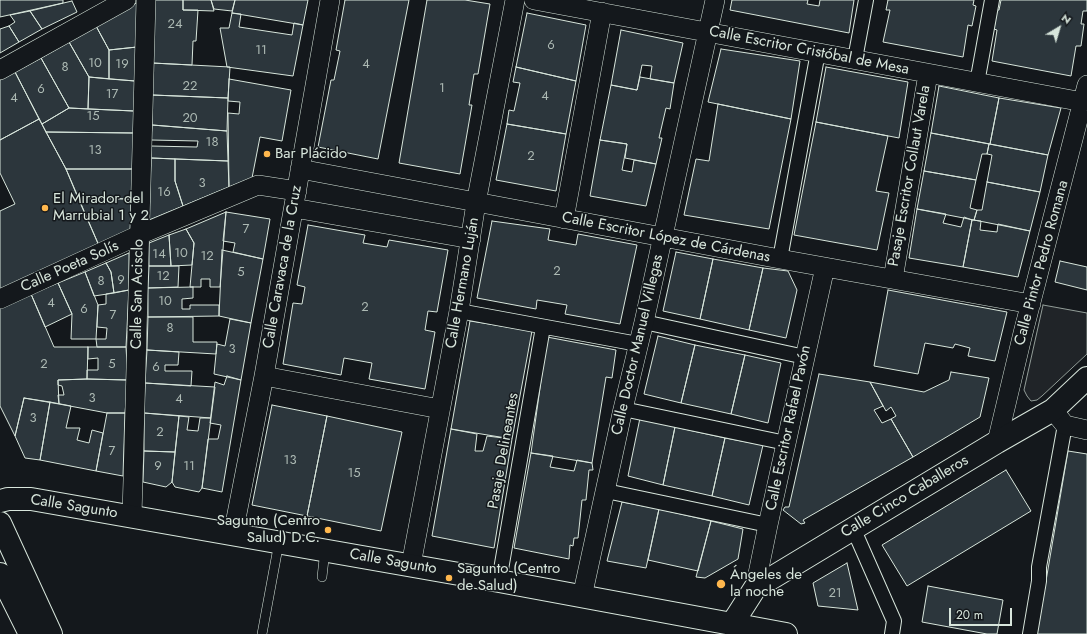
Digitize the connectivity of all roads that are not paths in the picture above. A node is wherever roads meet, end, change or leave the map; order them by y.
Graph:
1 (126, 0) edge
2 (146, 0) edge
3 (330, 0) edge
4 (515, 0) edge
5 (534, 0) edge
6 (715, 0) edge
7 (866, 0) edge
8 (992, 0) edge
9 (602, 12) junction
10 (709, 32) junction
11 (818, 52) junction
12 (855, 59) junction
13 (0, 70) edge
14 (928, 74) junction
15 (977, 83) junction
16 (1085, 94) edge
17 (300, 169) junction
18 (295, 199) junction
19 (476, 203) junction
20 (564, 219) junction
21 (139, 235) junction
22 (663, 237) junction
23 (471, 239) junction
24 (780, 259) junction
25 (825, 267) junction
26 (893, 279) junction
27 (0, 298) edge
28 (1031, 304) junction
29 (459, 311) junction
30 (644, 322) junction
31 (543, 327) junction
32 (638, 344) junction
33 (805, 357) junction
34 (264, 376) junction
35 (1087, 378) edge
36 (440, 409) junction
37 (623, 410) junction
38 (1059, 417) junction
39 (1087, 430) edge
40 (997, 442) junction
41 (786, 444) junction
42 (606, 491) junction
43 (0, 501) edge
44 (132, 516) junction
45 (0, 523) edge
46 (768, 525) junction
47 (853, 528) junction
48 (233, 534) junction
49 (279, 542) junction
50 (325, 550) junction
51 (411, 565) junction
52 (0, 574) edge
53 (322, 577) dead end
54 (500, 581) junction
55 (755, 588) junction
56 (582, 597) junction
57 (732, 624) junction
58 (772, 633) edge
59 (30, 634) edge
60 (51, 634) edge
61 (262, 634) edge
62 (892, 634) edge
63 (1030, 634) edge

1 - 13 street
2 - 21 street, Calle San Acisclo
3 - 17 street, Calle Caravaca de la Cruz
4 - 19 street, Calle Hermano Luján
5 - 9 street, Calle Escritor Cristóbal de Mesa
6 - 10 street, Calle Doctor Manuel Villegas
7 - 12 street
8 - 15 street
9 - 10 street, Calle Escritor Cristóbal de Mesa
9 - 20 street
10 - 11 street, Calle Escritor Cristóbal de Mesa
10 - 22 street, Calle Doctor Manuel Villegas
11 - 12 street, Calle Escritor Cristóbal de Mesa
11 - 24 street
12 - 14 street, Calle Escritor Cristóbal de Mesa
14 - 15 street, Calle Escritor Cristóbal de Mesa
14 - 26 street, Pasaje Escritor Collaut Varela
15 - 16 street, Calle Escritor Cristóbal de Mesa
16 - 28 street, Calle Pintor Pedro Romana
17 - 18 street, Calle Caravaca de la Cruz
17 - 19 street, Calle Escritor López de Cárdenas
18 - 21 street, Calle Poeta Solís
18 - 23 street
18 - 34 street, Calle Caravaca de la Cruz
19 - 20 street, Calle Escritor López de Cárdenas
19 - 23 street, Calle Hermano Luján
20 - 22 street, Calle Escritor López de Cárdenas
21 - 27 street, Calle Poeta Solís
21 - 44 street, Calle San Acisclo
22 - 24 street, Calle Escritor López de Cárdenas
22 - 30 street, Calle Doctor Manuel Villegas
23 - 29 street, Calle Hermano Luján
24 - 25 street, Calle Escritor López de Cárdenas
25 - 26 street, Calle Escritor López de Cárdenas
25 - 33 street, Calle Escritor Rafael Pavón
26 - 28 street, Calle Escritor López de Cárdenas
28 - 40 street, Calle Pintor Pedro Romana
29 - 31 street
29 - 36 street, Calle Hermano Luján
30 - 32 street, Calle Doctor Manuel Villegas
30 - 33 street
31 - 32 street
31 - 54 street, Pasaje Delineantes
32 - 37 street, Calle Doctor Manuel Villegas
33 - 41 street, Calle Escritor Rafael Pavón
34 - 36 street
34 - 48 street, Calle Caravaca de la Cruz
35 - 38 street, Calle Cinco Caballeros
36 - 51 street, Calle Hermano Luján
37 - 41 street
37 - 42 street, Calle Doctor Manuel Villegas
38 - 39 street
38 - 40 street, Calle Cinco Caballeros
38 - 63 street
40 - 47 street, Calle Cinco Caballeros
41 - 46 street, Calle Escritor Rafael Pavón
42 - 46 street
42 - 56 street, Calle Doctor Manuel Villegas
43 - 44 street, Calle Sagunto
44 - 48 street, Calle Sagunto
45 - 60 street
46 - 55 street, Calle Escritor Rafael Pavón
47 - 55 street, Calle Cinco Caballeros
47 - 62 street
48 - 49 street, Calle Sagunto
49 - 50 street, Calle Sagunto
49 - 61 lane
50 - 51 street, Calle Sagunto
50 - 53 lane
51 - 54 street, Calle Sagunto
52 - 59 street
54 - 56 street, Calle Sagunto
55 - 57 street, Calle Cinco Caballeros
56 - 57 street, Calle Sagunto
57 - 58 street, Calle Sagunto

